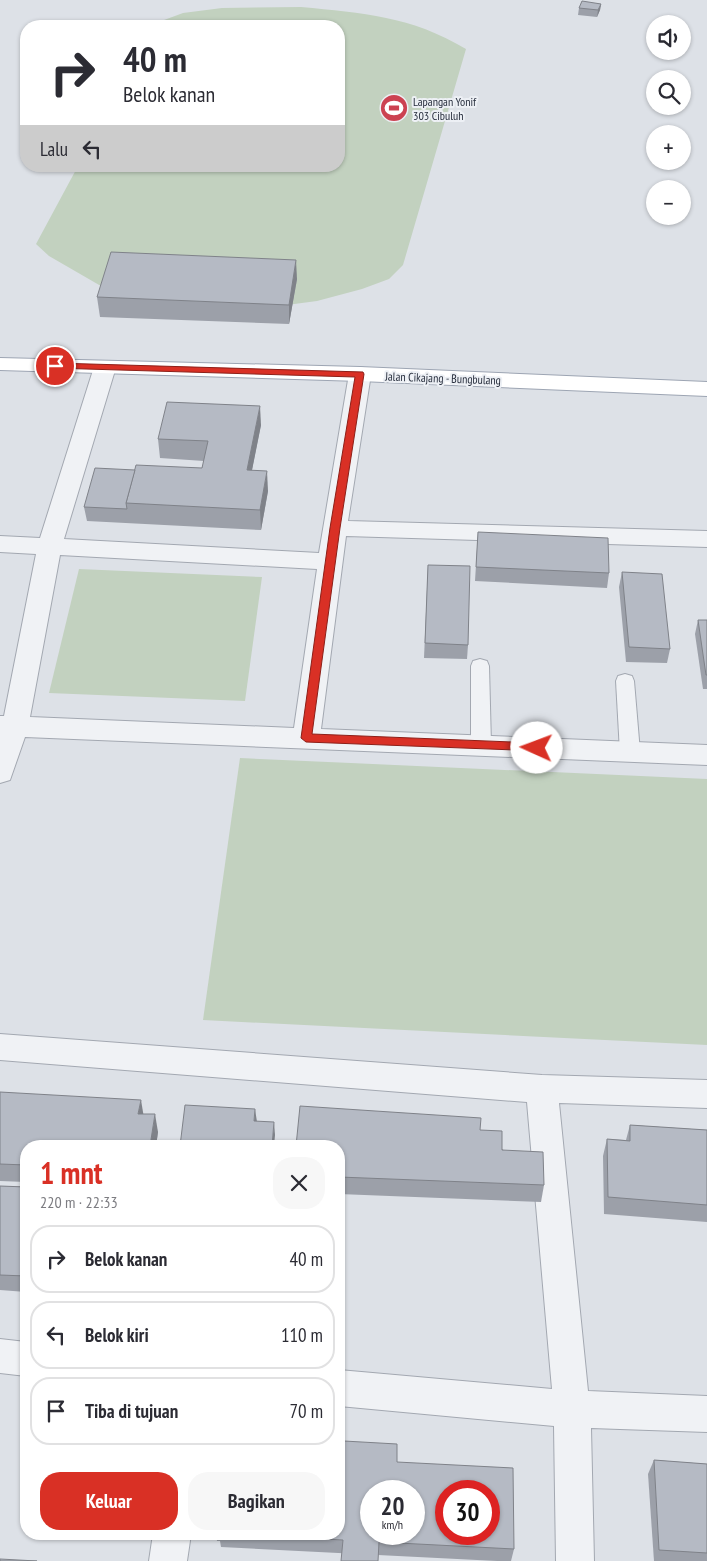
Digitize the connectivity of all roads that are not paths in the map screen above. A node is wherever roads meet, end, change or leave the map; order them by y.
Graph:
1 (0, 364) edge
2 (104, 367) junction
3 (360, 374) junction
4 (707, 389) edge
5 (335, 528) junction
6 (707, 539) edge
7 (0, 544) edge
8 (49, 548) junction
9 (330, 562) junction
10 (480, 666) dead end
11 (625, 681) dead end
12 (7, 726) edge
13 (306, 738) junction
14 (481, 745) junction
15 (630, 752) junction
16 (707, 755) edge
17 (0, 773) edge
18 (0, 1047) edge
19 (542, 1089) junction
20 (707, 1094) edge
21 (0, 1356) edge
22 (20, 1358) edge
23 (345, 1389) edge
24 (572, 1409) junction
25 (707, 1414) edge
26 (171, 1540) edge
27 (168, 1561) edge
28 (575, 1561) edge

1 - 2 main road, Jalan Cikajang - Bungbulang
2 - 3 main road, Jalan Cikajang - Bungbulang
2 - 8 street
3 - 4 main road, Jalan Cikajang - Bungbulang
3 - 5 street
5 - 6 street
5 - 9 street
7 - 8 street
8 - 9 street
8 - 12 street
9 - 13 street
10 - 14 lane
11 - 15 lane
12 - 13 street
12 - 17 street
13 - 14 street
14 - 15 street
15 - 16 street
18 - 19 street
19 - 20 street
19 - 24 street
21 - 22 street
23 - 24 street
24 - 25 street
24 - 28 street
26 - 27 street

